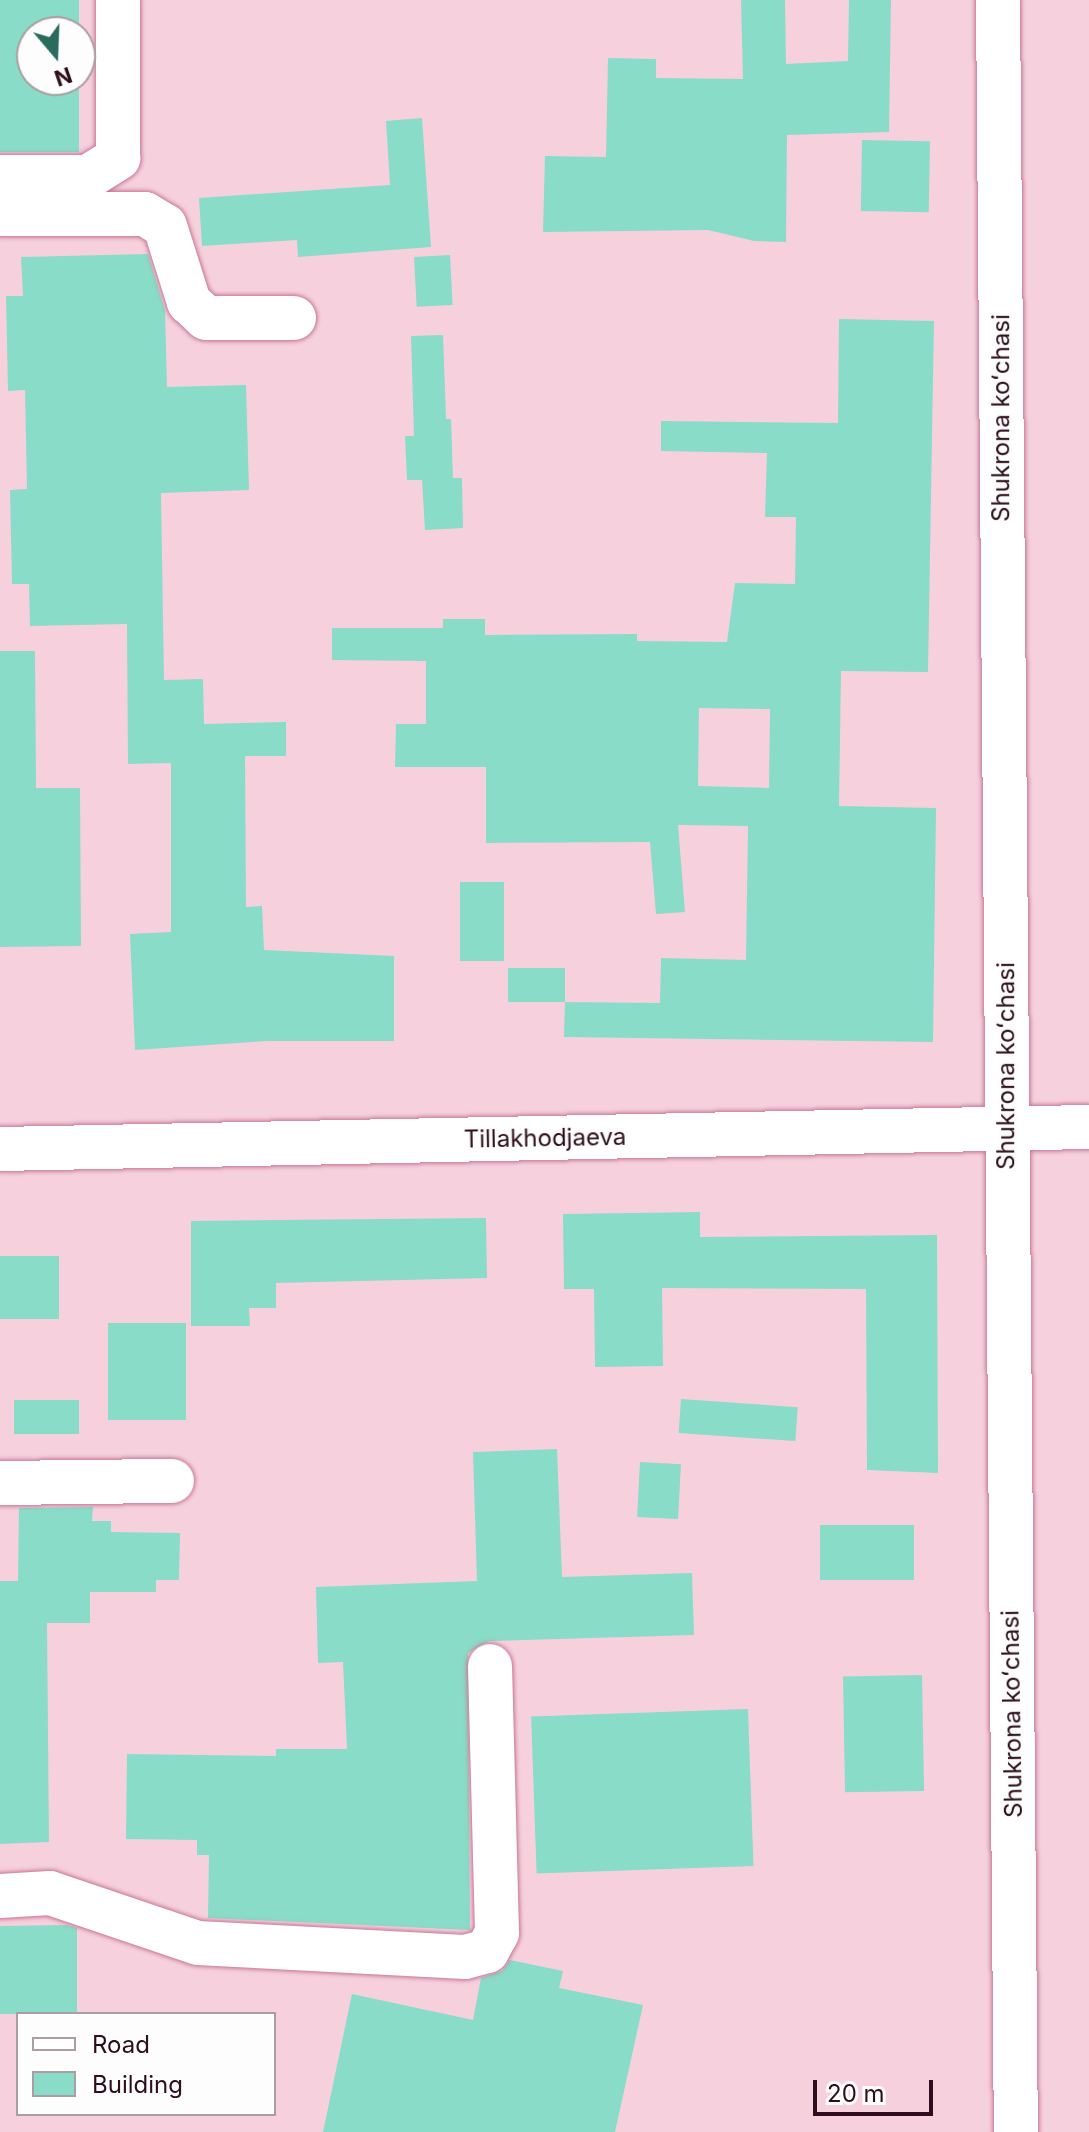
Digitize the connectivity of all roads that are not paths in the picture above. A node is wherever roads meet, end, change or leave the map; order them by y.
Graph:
1 (118, 0) edge
2 (998, 0) edge
3 (0, 177) edge
4 (0, 214) edge
5 (294, 318) dead end
6 (1089, 1127) edge
7 (1006, 1129) junction
8 (0, 1149) edge
9 (172, 1481) dead end
10 (0, 1483) edge
11 (490, 1666) dead end
12 (0, 1896) edge
13 (1016, 2132) edge

1 - 3 street
2 - 7 street, Shukrona koʻchasi
4 - 5 street
6 - 7 street, Tillakhodjaeva
7 - 8 street, Tillakhodjaeva
7 - 13 street, Shukrona koʻchasi
9 - 10 street
11 - 12 street

